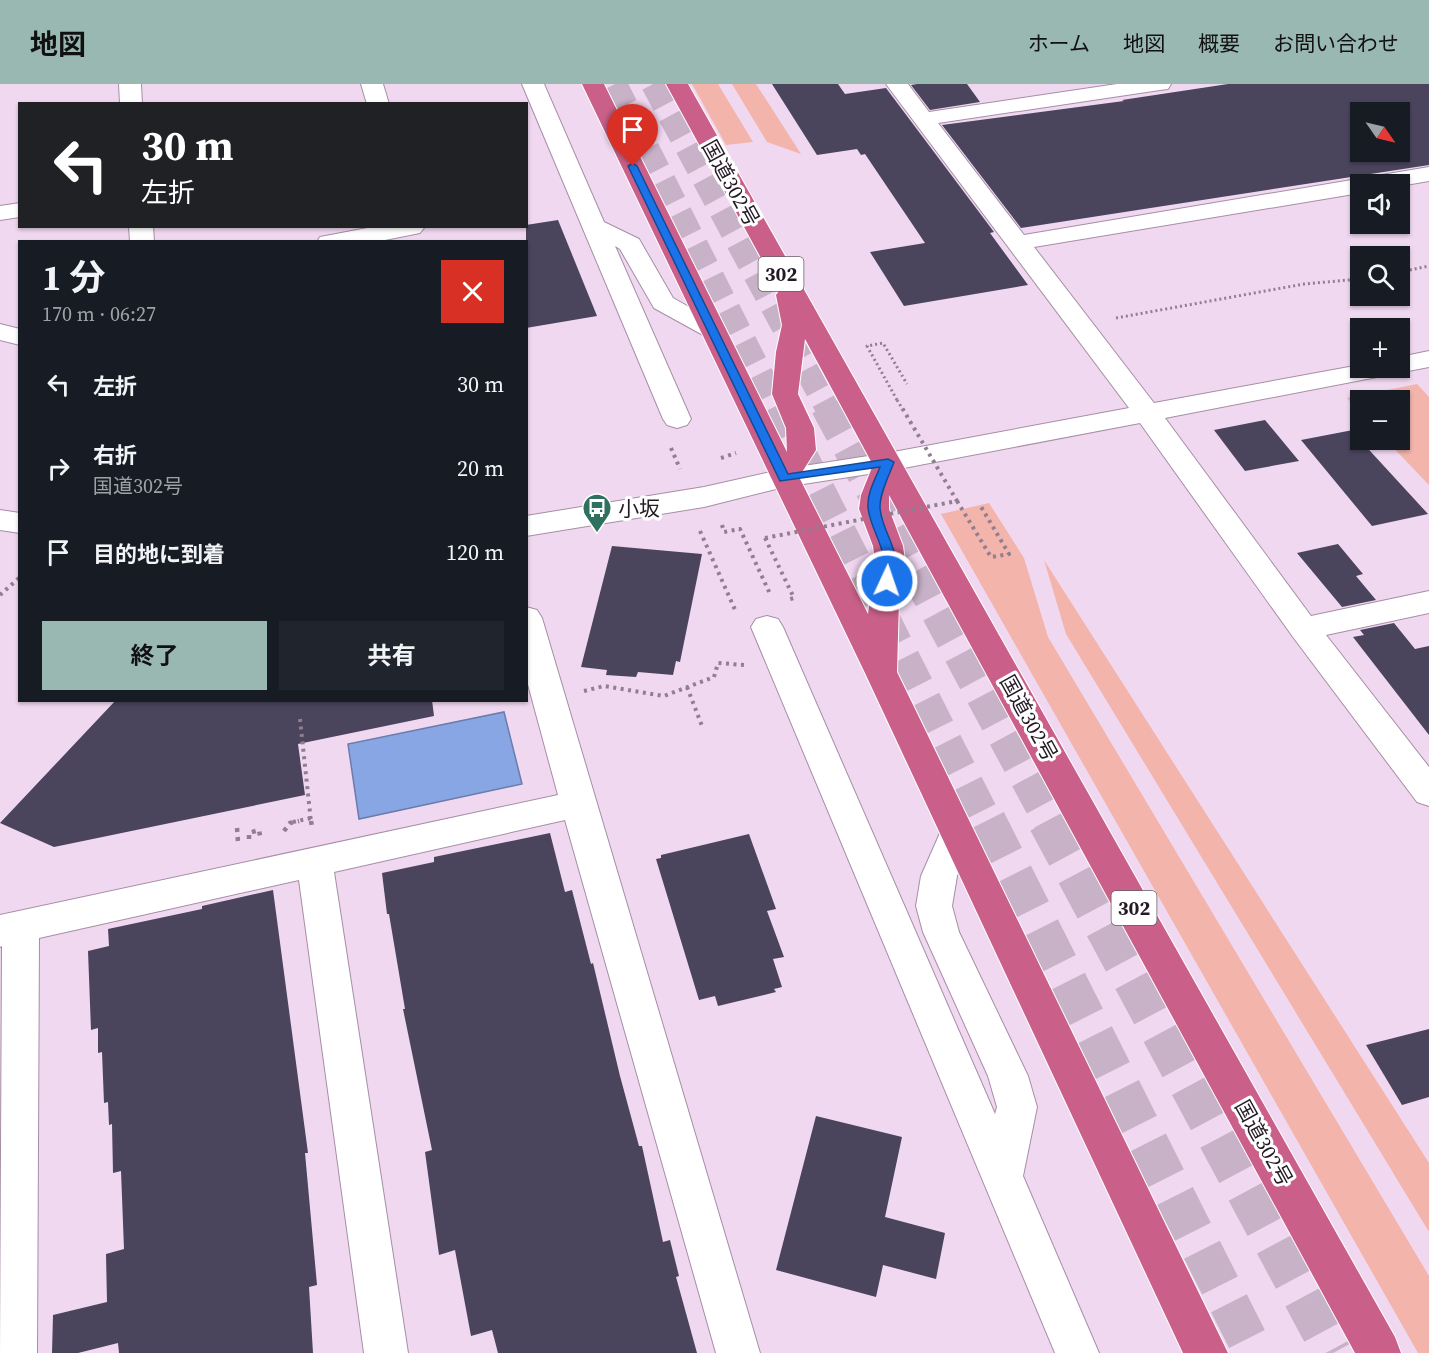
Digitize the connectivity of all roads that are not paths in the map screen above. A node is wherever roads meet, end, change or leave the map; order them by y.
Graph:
1 (130, 84) edge
2 (372, 84) edge
3 (533, 84) edge
4 (593, 84) edge
5 (677, 84) edge
6 (897, 84) edge
7 (1160, 84) edge
8 (131, 102) edge
9 (377, 102) edge
10 (923, 119) junction
11 (1429, 174) edge
12 (1410, 177) edge
13 (1350, 188) edge
14 (18, 210) edge
15 (0, 213) edge
16 (596, 227) junction
17 (414, 232) edge
18 (346, 240) edge
19 (1017, 243) junction
20 (786, 283) junction
21 (712, 330) junction
22 (0, 332) edge
23 (18, 336) edge
24 (1429, 359) edge
25 (1410, 363) edge
26 (1350, 375) edge
27 (1147, 413) junction
28 (677, 419) dead end
29 (888, 462) junction
30 (784, 478) junction
31 (0, 520) edge
32 (18, 522) edge
33 (528, 526) edge
34 (1429, 602) edge
35 (775, 610) road end
36 (528, 625) edge
37 (1304, 629) junction
38 (881, 673) junction
39 (1429, 792) edge
40 (578, 804) junction
41 (956, 834) junction
42 (315, 863) junction
43 (10, 929) edge
44 (9, 1155) edge
45 (1002, 1176) junction
46 (15, 1353) edge
47 (386, 1353) edge
48 (738, 1353) edge
49 (1077, 1353) edge
50 (1206, 1353) edge
51 (1379, 1353) edge

1 - 8 street
2 - 9 street
3 - 16 street
4 - 21 highway
5 - 20 highway, 国道302号 / 302
6 - 10 street
7 - 10 street
10 - 19 street
11 - 12 street
13 - 19 street
14 - 15 street
16 - 21 street
16 - 28 street
17 - 18 street
19 - 27 street
20 - 29 highway, 国道302号 / 302
20 - 30 highway
21 - 30 highway
22 - 23 street
24 - 25 street
26 - 27 street
27 - 29 street
27 - 37 street
29 - 30 street
29 - 38 highway
29 - 51 highway, 国道302号 / 302
30 - 33 street
30 - 38 highway
31 - 32 street
34 - 37 street
35 - 45 street
36 - 40 street
37 - 39 street
38 - 41 highway
40 - 42 street
40 - 48 street
41 - 45 street
41 - 50 highway
42 - 43 street
42 - 47 street
43 - 44 street
44 - 46 street
45 - 49 street

